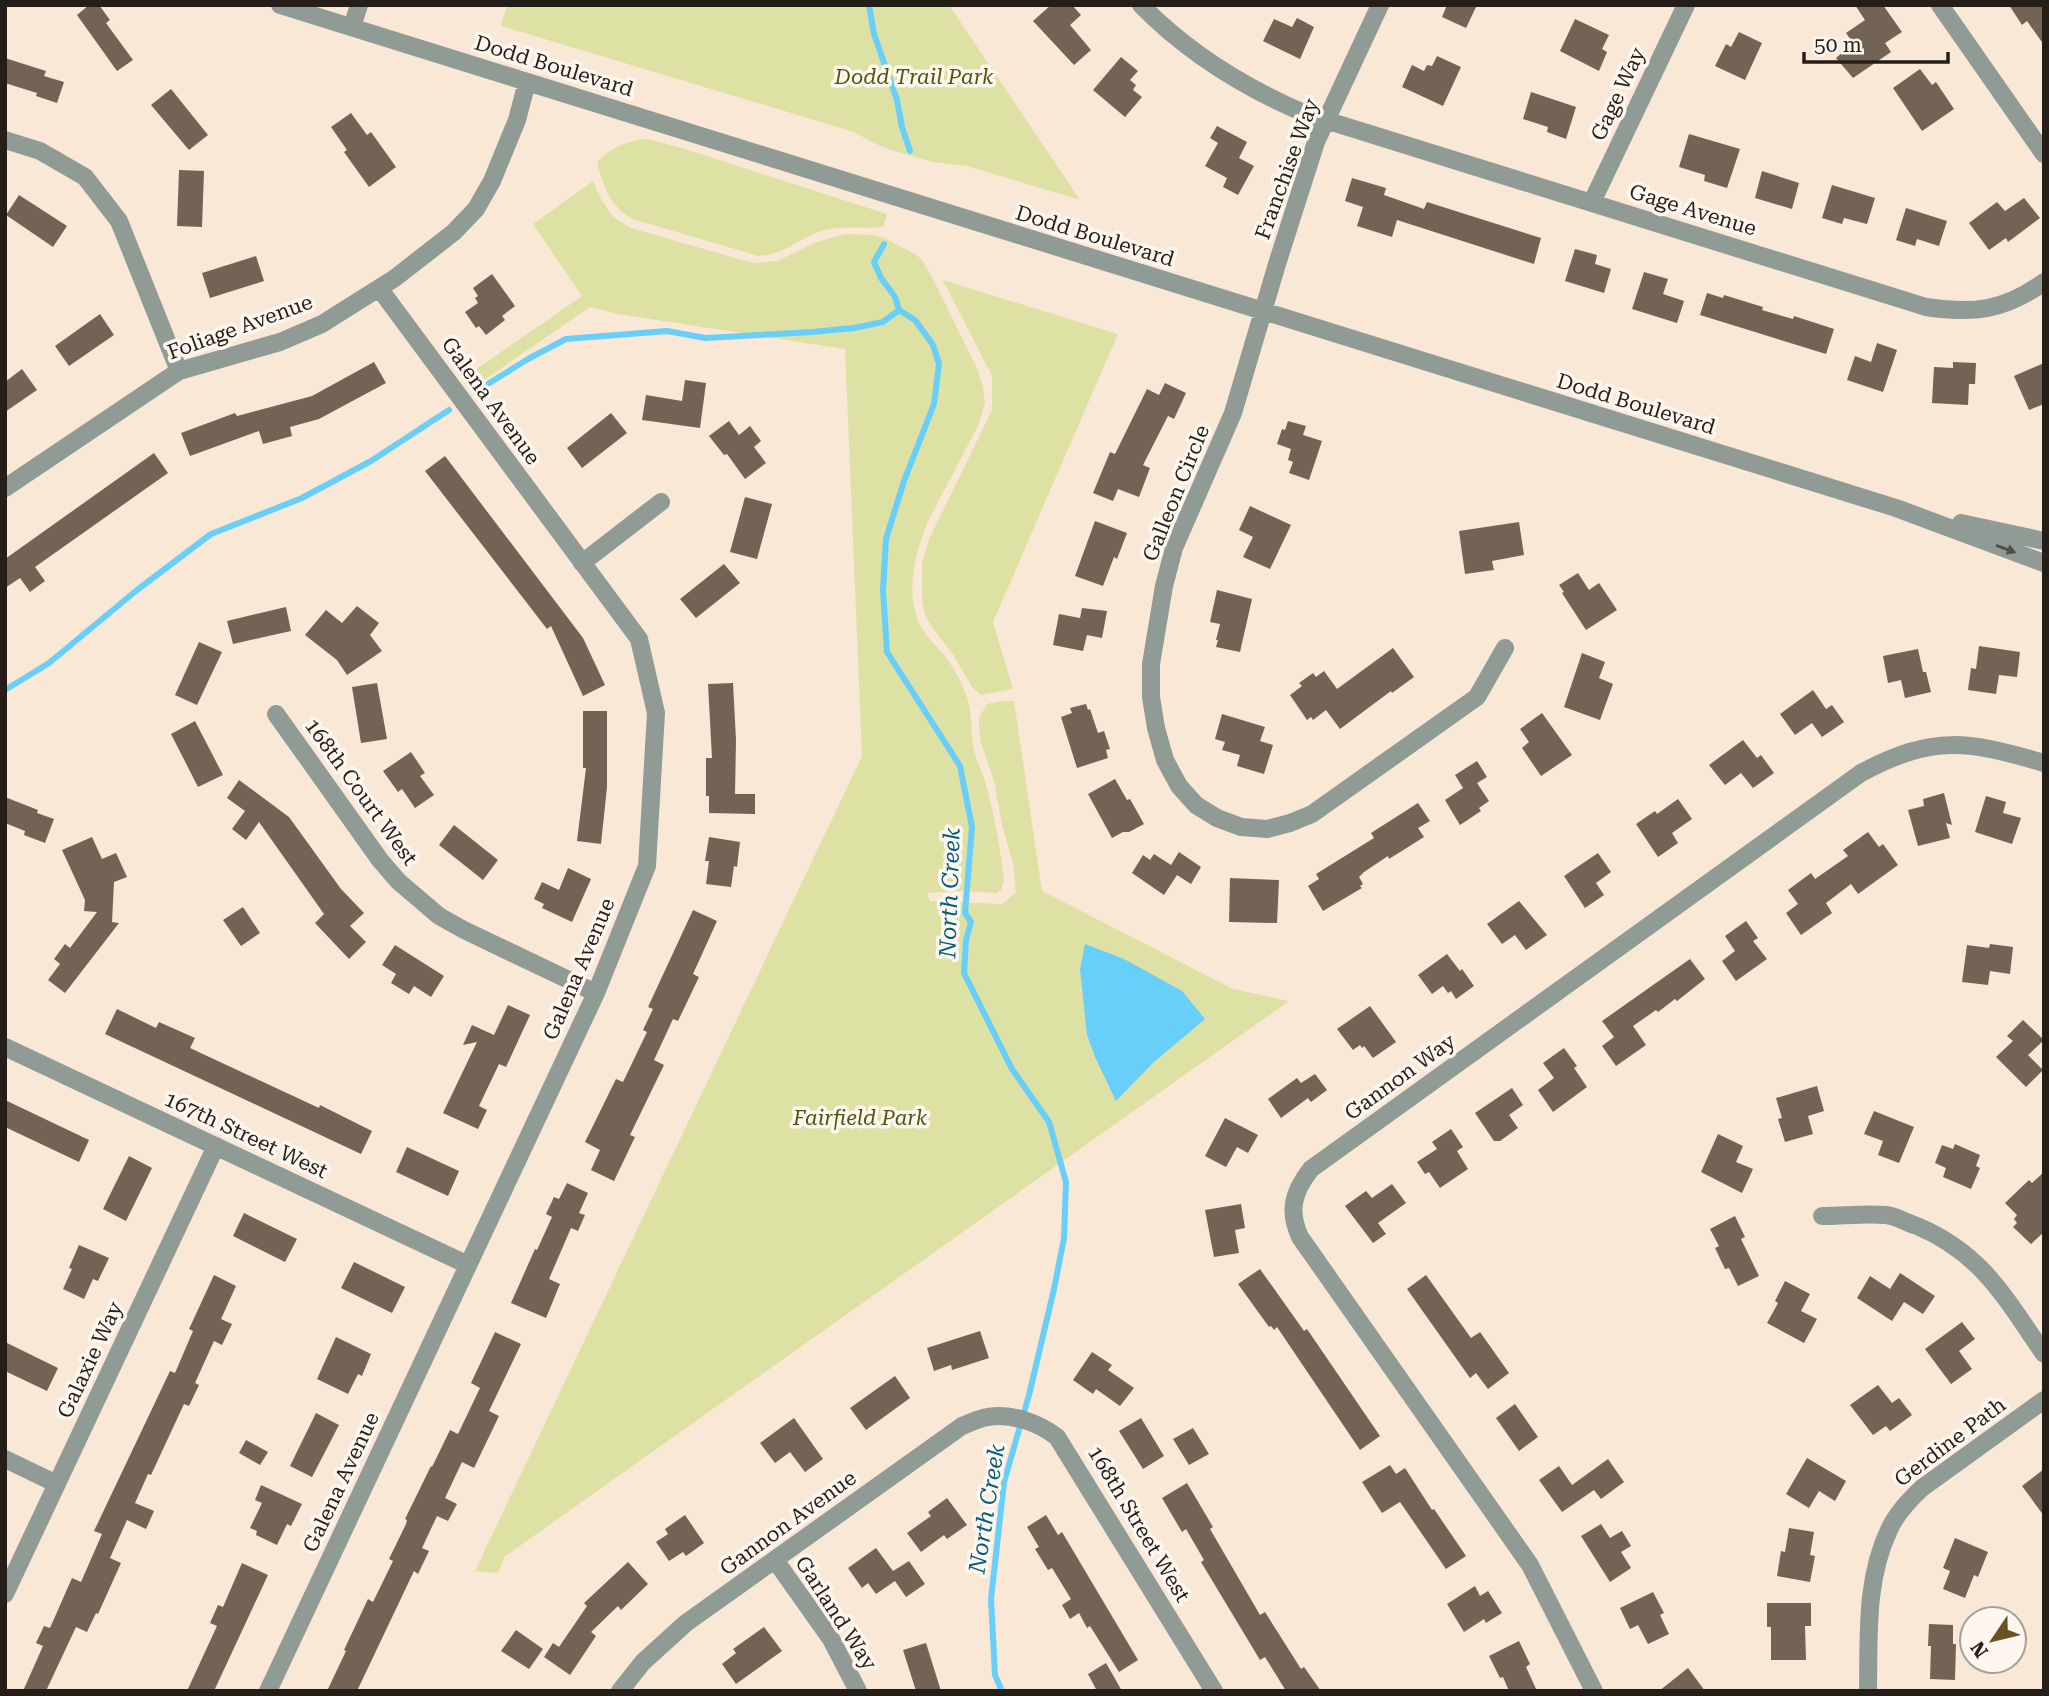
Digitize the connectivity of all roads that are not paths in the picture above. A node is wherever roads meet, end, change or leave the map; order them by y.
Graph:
1 (281, 5) edge
2 (359, 5) edge
3 (1141, 5) edge
4 (1380, 5) edge
5 (1686, 5) edge
6 (1940, 5) edge
7 (352, 27) junction
8 (527, 82) junction
9 (1326, 121) junction
10 (5, 140) edge
11 (2044, 153) edge
12 (1592, 202) junction
13 (2044, 282) edge
14 (379, 288) junction
15 (1262, 312) junction
16 (179, 370) junction
17 (5, 488) edge
18 (662, 502) dead end
19 (1896, 508) junction
20 (2044, 541) edge
21 (582, 563) junction
22 (2044, 564) edge
23 (1505, 648) dead end
24 (276, 714) dead end
25 (2044, 763) edge
26 (596, 993) junction
27 (5, 1047) edge
28 (216, 1146) junction
29 (1822, 1216) dead end
30 (468, 1265) junction
31 (2044, 1354) edge
32 (2044, 1400) edge
33 (998, 1416) joint
34 (5, 1459) edge
35 (57, 1484) junction
36 (775, 1560) junction
37 (5, 1594) edge
38 (268, 1691) edge
39 (620, 1691) edge
40 (858, 1691) edge
41 (1214, 1691) edge
42 (1594, 1691) edge
43 (1868, 1691) edge

1 - 7 street, Dodd Boulevard
2 - 7 street
3 - 9 street, Gage Avenue
4 - 9 street, Franchise Way
5 - 12 street, Gage Way
6 - 11 street
7 - 8 street, Dodd Boulevard
8 - 14 street, Foliage Avenue
8 - 15 street, Dodd Boulevard
9 - 12 street, Gage Avenue
9 - 15 street, Franchise Way
10 - 16 street
12 - 13 street, Gage Avenue
14 - 16 street, Foliage Avenue
14 - 21 street, Galena Avenue
15 - 19 street, Dodd Boulevard
15 - 23 street, Galleon Circle
16 - 17 street, Foliage Avenue
18 - 21 street
19 - 20 street, Dodd Boulevard
19 -> 22 street, Dodd Boulevard
21 - 26 street, Galena Avenue
24 - 26 street, 168th Court West
25 - 42 street, Gannon Way
26 - 30 street, Galena Avenue
27 - 28 street, 167th Street West
28 - 30 street, 167th Street West
28 - 35 street, Galaxie Way
29 - 31 street
30 - 38 street, Galena Avenue
32 - 43 street, Gerdine Path
33 - 36 street, Gannon Avenue
33 - 41 street, 168th Street West
34 - 35 street
35 - 37 street, Galaxie Way
36 - 39 street, Gannon Avenue
36 - 40 street, Garland Way

